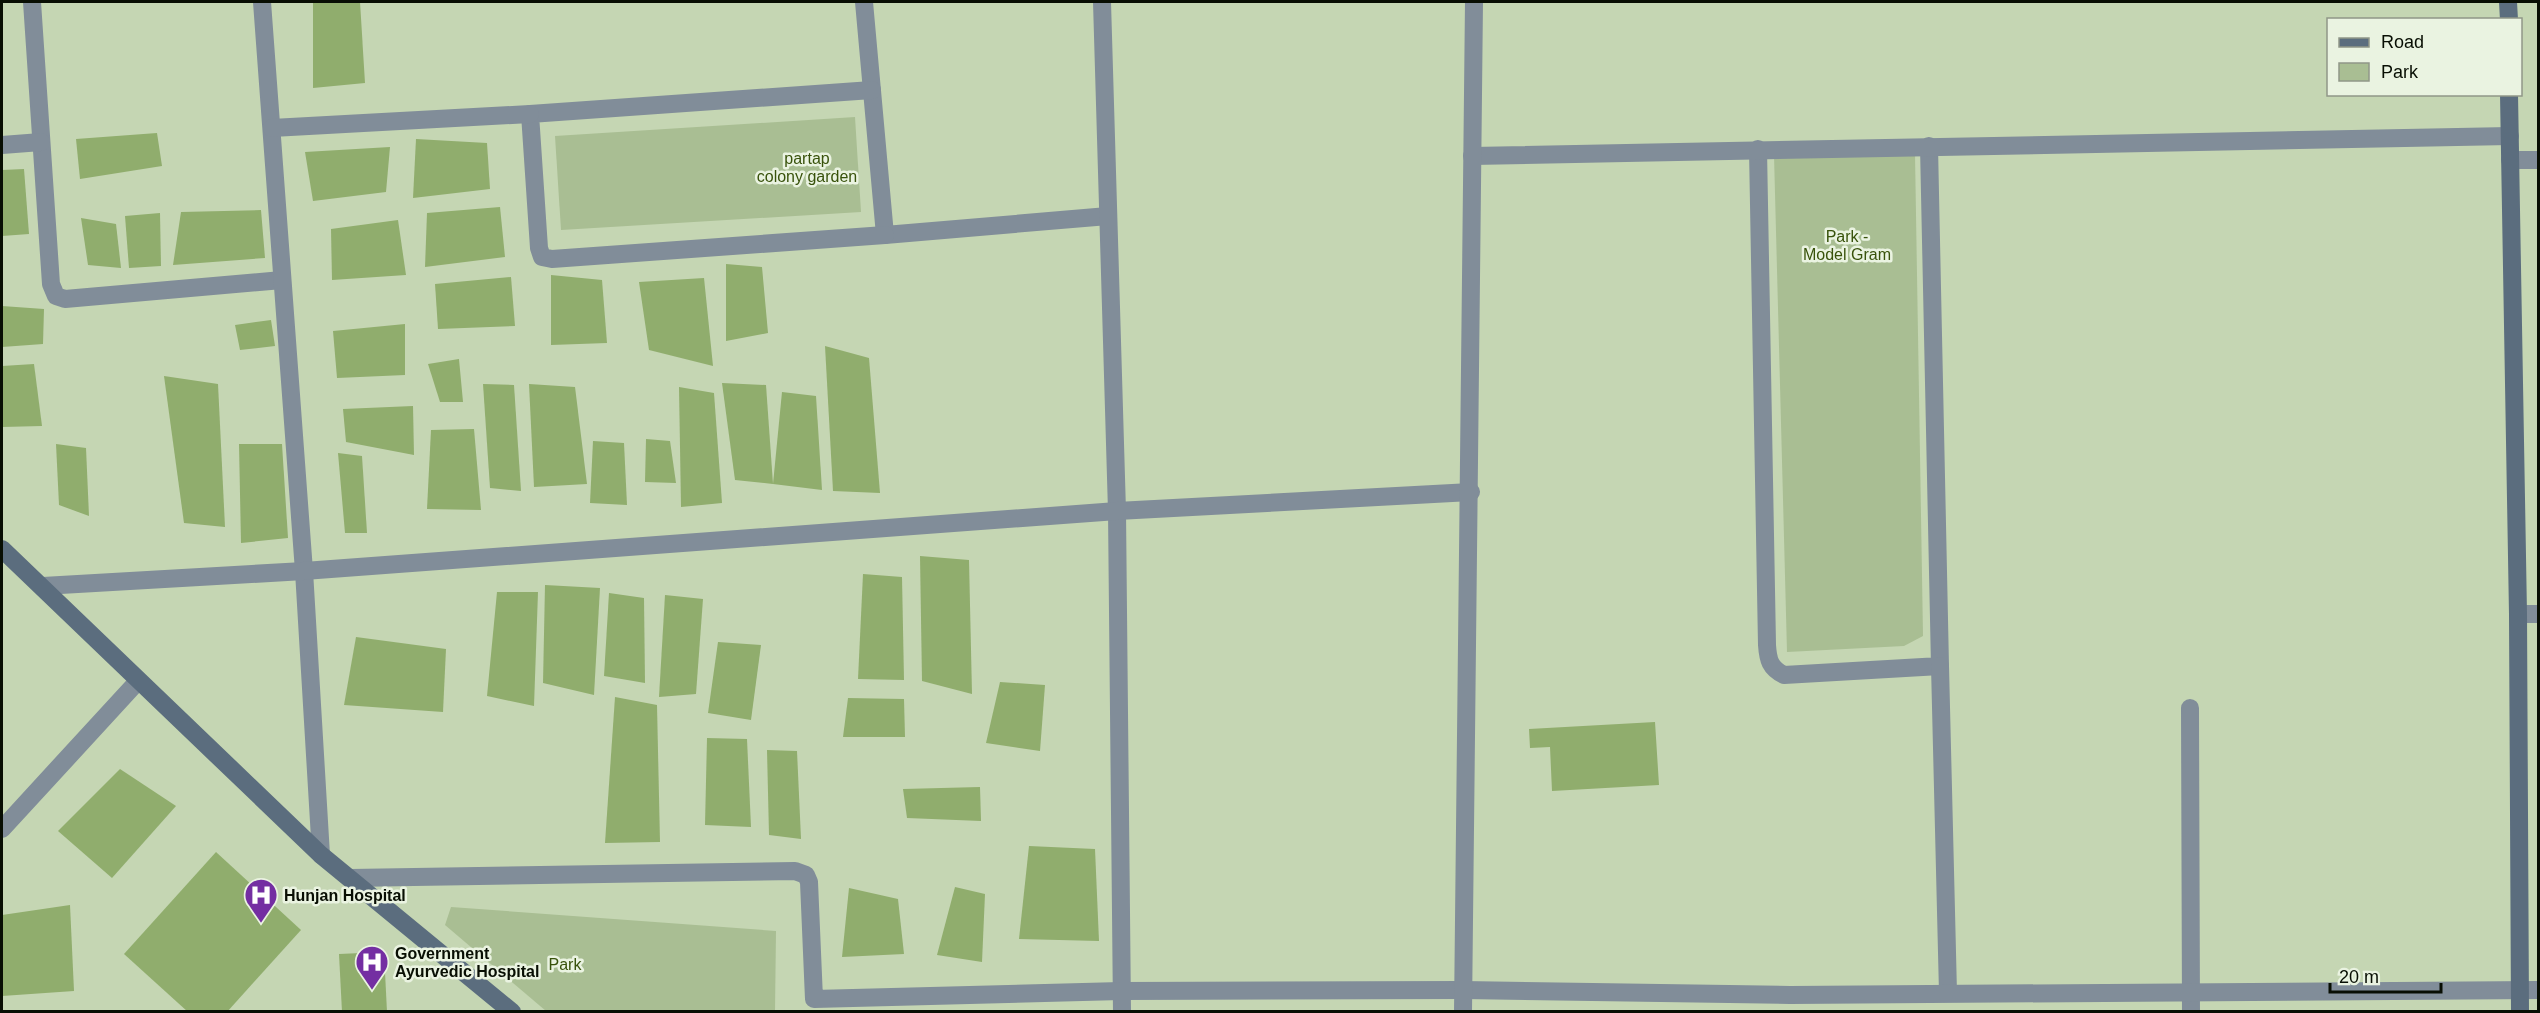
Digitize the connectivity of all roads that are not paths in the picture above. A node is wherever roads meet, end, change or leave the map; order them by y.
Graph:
1 (32, 2) edge
2 (262, 2) edge
3 (864, 2) edge
4 (1102, 2) edge
5 (1474, 2) edge
6 (2508, 2) edge
7 (2509, 18) edge
8 (872, 90) junction
9 (2510, 96) edge
10 (530, 114) junction
11 (272, 128) junction
12 (2510, 136) junction
13 (41, 142) junction
14 (2, 145) edge
15 (1929, 146) junction
16 (1758, 149) junction
17 (1472, 156) junction
18 (2510, 160) junction
19 (2538, 160) edge
20 (1108, 216) junction
21 (885, 235) junction
22 (282, 280) junction
23 (1471, 492) junction
24 (1117, 511) junction
25 (2, 549) edge
26 (304, 571) junction
27 (43, 586) junction
28 (2518, 614) junction
29 (2538, 614) edge
30 (1940, 666) junction
31 (138, 681) junction
32 (2190, 708) dead end
33 (2, 829) edge
34 (321, 855) junction
35 (350, 878) junction
36 (1463, 990) junction
37 (2520, 990) junction
38 (2538, 990) edge
39 (1121, 991) junction
40 (2192, 992) junction
41 (1948, 993) junction
42 (1789, 1003) edge
43 (814, 1005) edge
44 (512, 1011) edge
45 (1122, 1011) edge
46 (1463, 1011) edge
47 (2191, 1011) edge
48 (2520, 1011) edge

1 - 13 street
2 - 11 street
3 - 8 street
4 - 20 street
5 - 17 street
6 - 7 street
8 - 10 street
8 - 21 street
9 - 12 street
10 - 11 street
10 - 21 street
11 - 22 street
12 - 15 street
12 - 18 street
13 - 14 street
13 - 22 street
15 - 16 street
15 - 30 street
16 - 17 street
16 - 30 street
17 - 23 street
18 - 19 street
18 - 28 street
20 - 21 street
20 - 24 street
22 - 26 street
23 - 24 street
23 - 36 street
24 - 26 street
24 - 39 street
25 - 27 street
26 - 27 street
26 - 34 street
27 - 31 street
28 - 29 street
28 - 37 street
30 - 41 street
31 - 33 street
31 - 34 street
32 - 40 street
34 - 35 street
35 - 43 street
35 - 44 street
36 - 39 street
36 - 42 street
36 - 46 street
37 - 38 street
37 - 40 street
37 - 48 street
39 - 43 street
39 - 45 street
40 - 41 street
40 - 47 street
41 - 42 street

